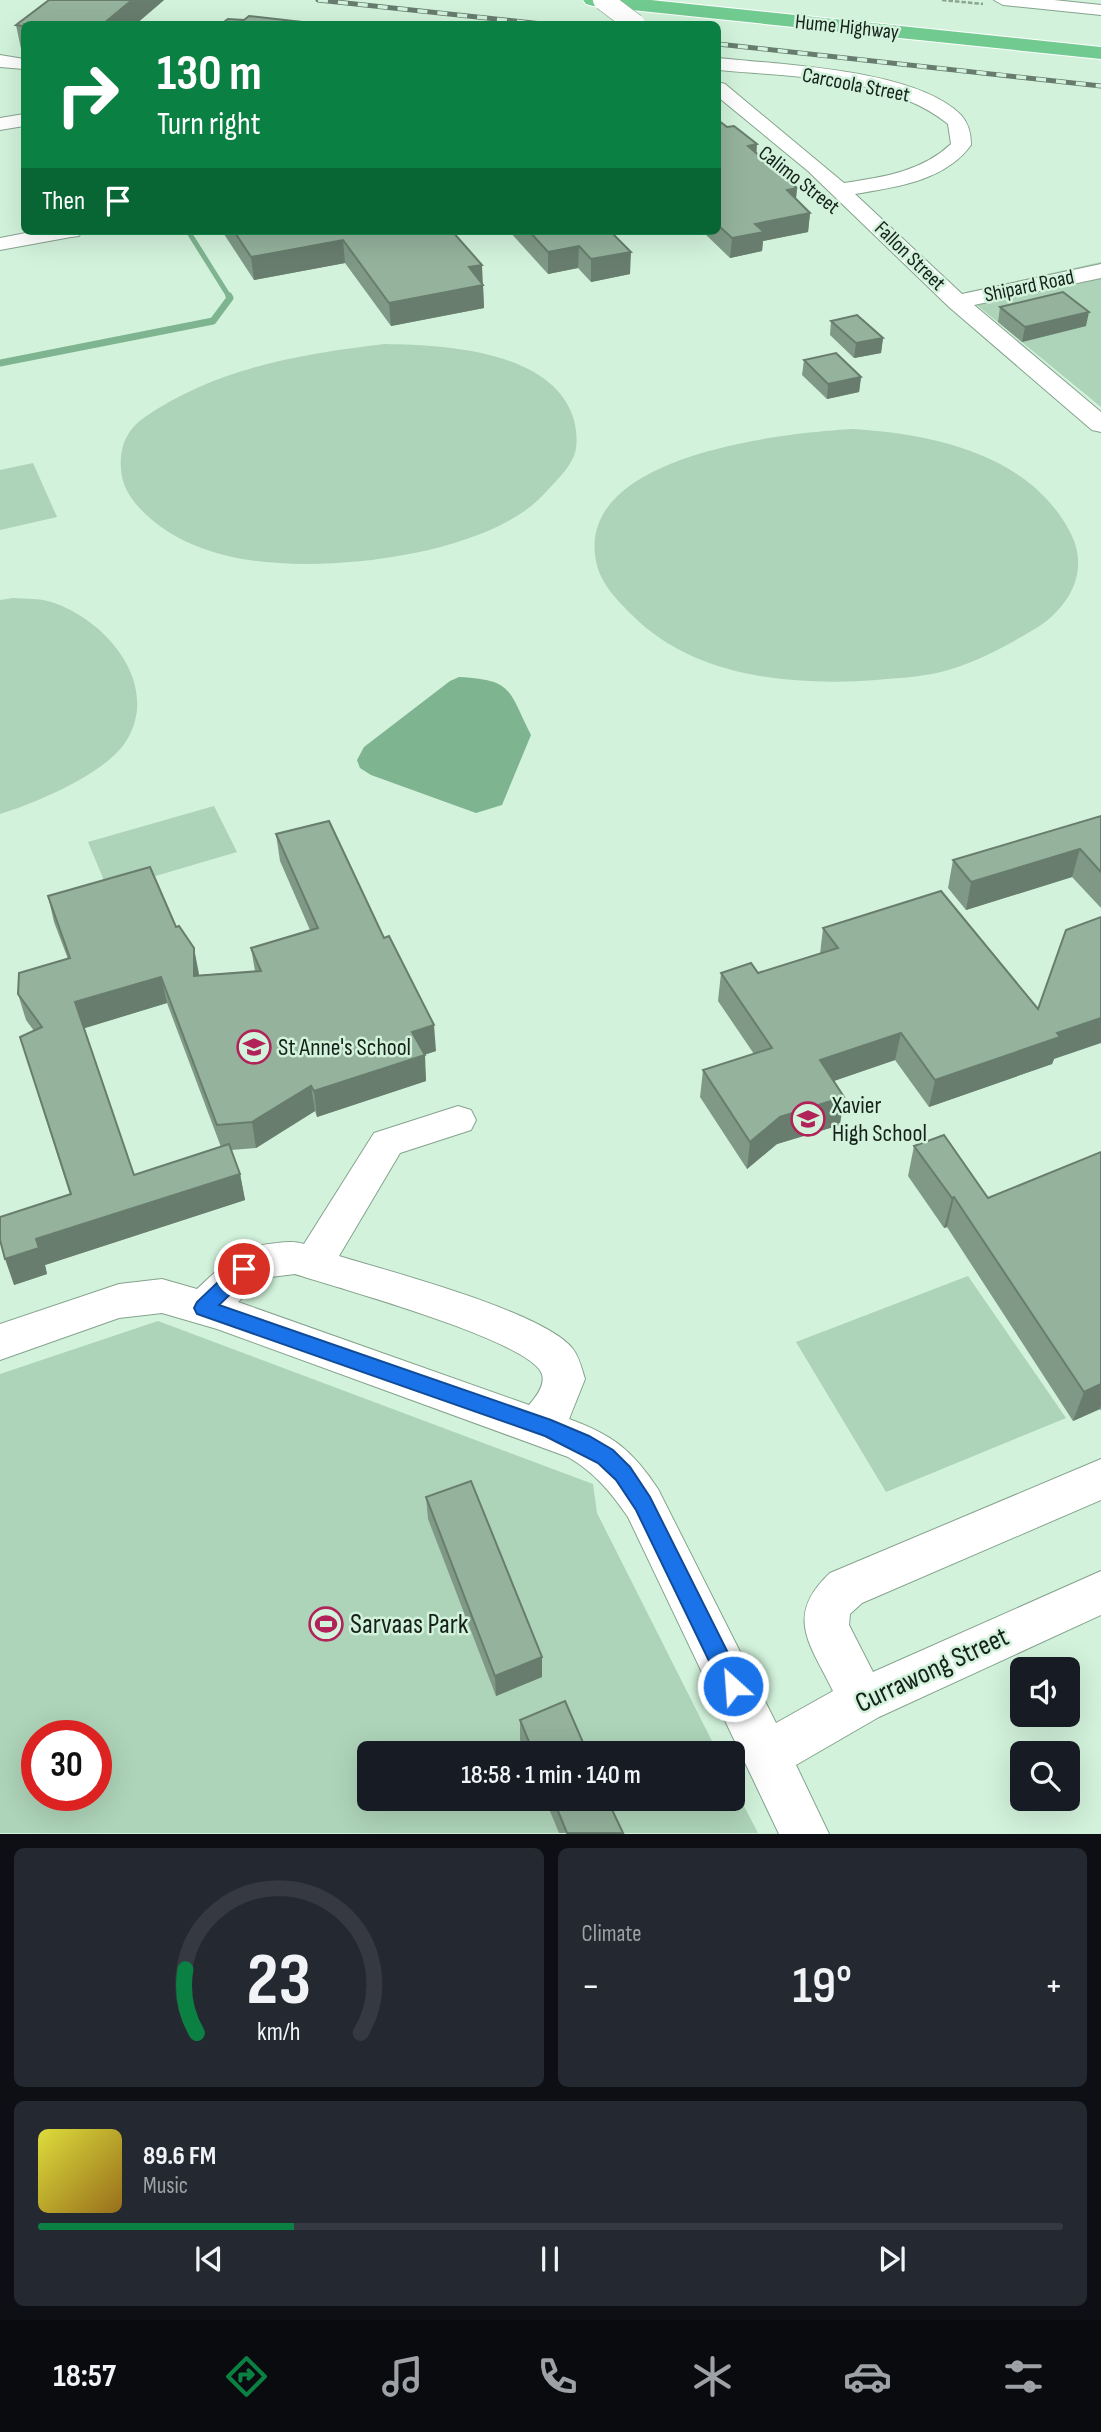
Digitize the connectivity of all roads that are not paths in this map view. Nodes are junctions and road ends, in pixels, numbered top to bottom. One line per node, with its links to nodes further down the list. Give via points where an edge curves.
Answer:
1 (593, 0): 8 (highway, Hume Highway)
2 (603, 0): 6 (street, bridge)
3 (750, 0): 7 (highway, Hume Highway)
4 (1003, 0): 5 (street)
5 (1101, 10)
6 (631, 21)
7 (1101, 37)
8 (1101, 53)
9 (0, 61): 10 (street)
10 (21, 64)
11 (721, 64): 16 (street, Carcoola Street, via 885,86 925,99 956,121 961,145 944,162 908,177)
12 (721, 90): 16 (street, Fallon Street)
13 (21, 120): 14 (street)
14 (0, 124)
15 (759, 148): 19 (street, Calimo Street, via 864,231)
16 (842, 190): 19 (street, Fallon Street)
17 (49, 235): 18 (street)
18 (0, 244)
19 (919, 265): 21 (street, Fallon Street)
20 (1101, 271): 21 (street, Shipard Road)
21 (957, 302): 22 (street, Fallon Street)
22 (1101, 425)
23 (458, 1119): 24 (street, via 387,1143)
24 (314, 1262): 25 (street, via 295,1258 260,1261 238,1274); 27 (street, via 483,1319 546,1349 559,1362 564,1378 555,1405)
25 (204, 1308): 26 (street, via 162,1296 139,1297); 27 (street)
26 (0, 1342)
27 (538, 1426): 31 (street, via 582,1443 623,1473 643,1503)
28 (1101, 1479): 30 (street, via 846,1588 829,1604 826,1627)
29 (1101, 1593): 30 (street, Currawong Street)
30 (862, 1700): 31 (street, Currawong Street)
31 (766, 1755): 32 (street)
32 (806, 1833)

